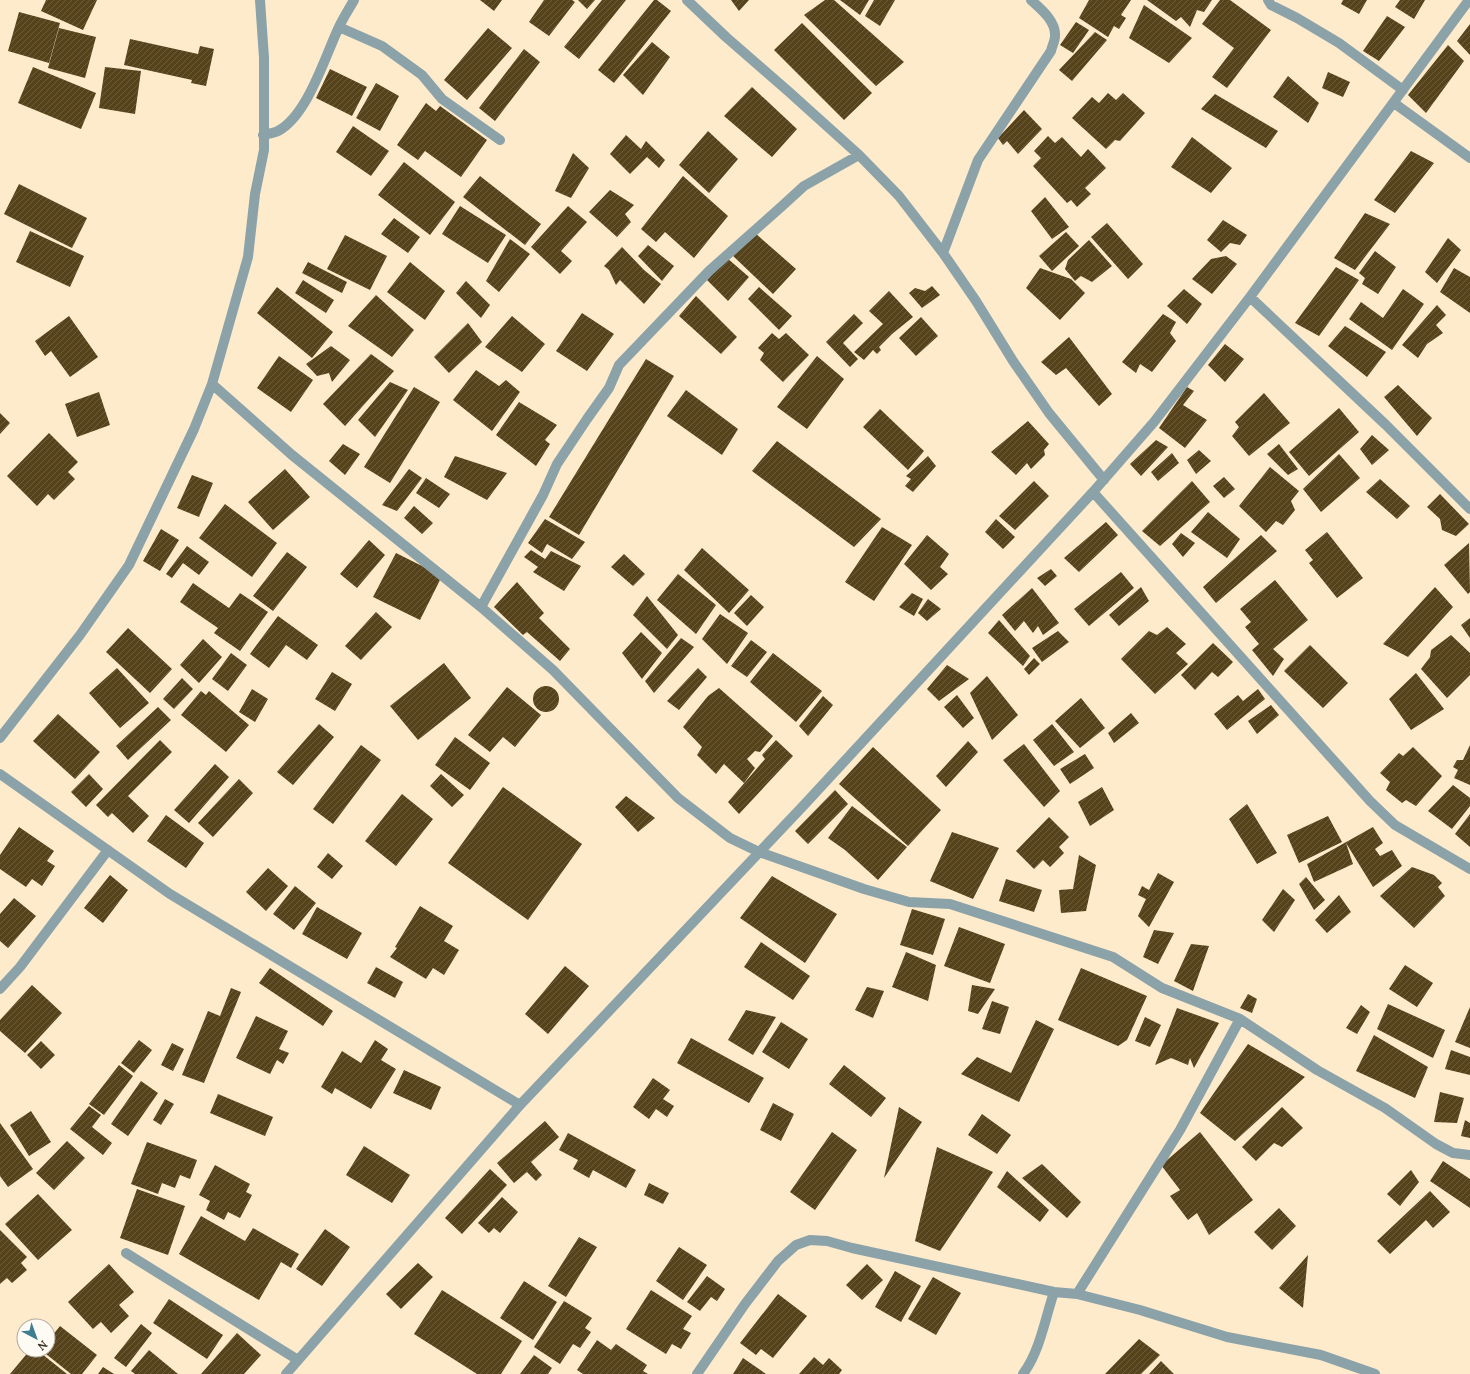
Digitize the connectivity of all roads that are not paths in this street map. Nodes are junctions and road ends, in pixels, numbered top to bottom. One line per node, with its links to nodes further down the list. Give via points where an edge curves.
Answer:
1 (260, 0): 10 (street, via 264,58)
2 (354, 0): 7 (street)
3 (687, 0): 12 (street)
4 (1031, 0): 14 (street, via 1054,27 1055,36 1051,51 978,160)
5 (1268, 0): 8 (street, via 1271,5 1339,43)
6 (1470, 0): 8 (street)
7 (339, 27): 10 (street, via 300,109 278,131); 11 (street, via 382,46 422,75 442,99)
8 (1403, 90): 9 (street)
9 (1394, 103): 13 (street); 15 (street)
10 (263, 135): 16 (street, via 264,150 255,194 248,257)
11 (500, 140)
12 (859, 155): 14 (street, via 899,196); 20 (street, via 804,186 781,206 709,271 619,365 609,388 557,464 543,495)
13 (1470, 158)
14 (943, 253): 17 (street, via 1049,413)
15 (1250, 297): 17 (street, via 1154,422); 19 (street, via 1386,425)
16 (212, 384): 20 (street, via 292,455); 21 (street, via 194,429 129,565 80,635)
17 (1104, 480): 18 (street)
18 (1093, 492): 24 (street); 25 (street, via 1365,795 1395,825)
19 (1470, 509)
20 (481, 607): 24 (street, via 553,670 678,798 730,838)
21 (0, 738)
22 (0, 774): 23 (street)
23 (108, 850): 26 (street, via 20,968); 28 (street, via 170,894)
24 (759, 852): 27 (street, via 887,896 909,902 950,904 1113,957 1162,988); 28 (street)
25 (1470, 869)
26 (0, 989)
27 (1240, 1019): 29 (street, via 1317,1070 1386,1108 1436,1144 1453,1152); 32 (street, via 1180,1130)
28 (520, 1105): 33 (street)
29 (1470, 1155)
30 (126, 1253): 33 (street)
31 (1054, 1292): 32 (street); 35 (street, via 827,1241 810,1240 796,1245 778,1261); 36 (street, via 1038,1344)
32 (1077, 1294): 37 (street, via 1227,1337 1321,1355)
33 (298, 1360): 34 (street)
34 (286, 1374)
35 (697, 1374)
36 (1023, 1374)
37 (1375, 1374)

